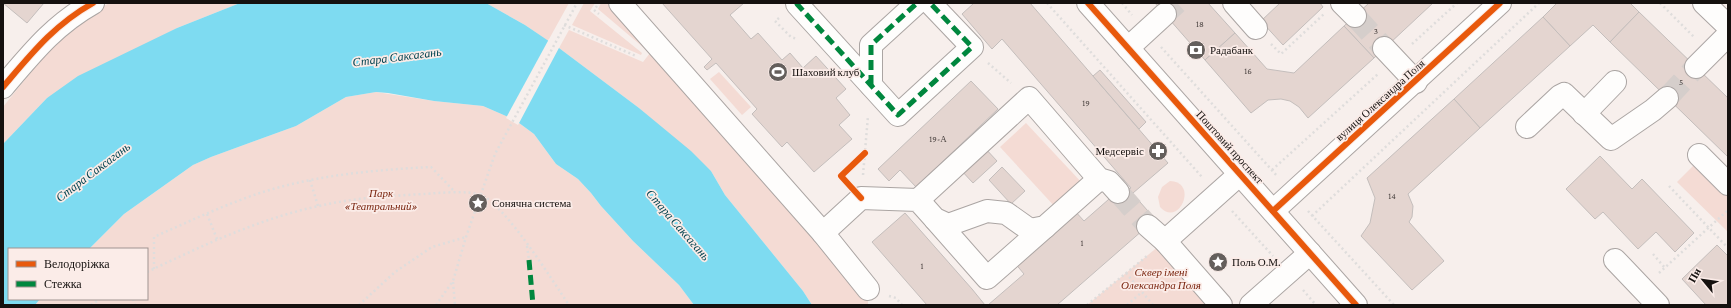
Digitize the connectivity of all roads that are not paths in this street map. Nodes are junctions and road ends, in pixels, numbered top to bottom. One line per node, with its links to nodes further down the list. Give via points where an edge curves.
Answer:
1 (93, 3): 20 (street, via 45,38)
2 (620, 3): 34 (street)
3 (798, 3): 19 (street)
4 (917, 3): 19 (street, via 871,45)
5 (930, 3): 19 (street, via 972,47 898,115)
6 (1088, 3): 14 (street, Поштовий проспект)
7 (1234, 3): 12 (street)
8 (1500, 3): 17 (street, вулиця Олександра Поля)
9 (1704, 3): 11 (street)
10 (1165, 14): 14 (street)
11 (1728, 26)
12 (1256, 28)
13 (1728, 35): 16 (street)
14 (1128, 48): 25 (street, Поштовий проспект)
15 (1390, 54): 17 (street)
16 (1696, 67)
17 (1416, 82): 30 (street, вулиця Олександра Поля)
18 (1615, 82): 22 (street)
19 (870, 85)
20 (3, 87)
21 (1667, 98): 22 (street, via 1611,139)
22 (1584, 114): 23 (street, via 1564,94)
23 (1527, 127)
24 (1699, 155): 27 (street)
25 (1240, 174): 30 (street, Поштовий проспект); 35 (street)
26 (1099, 179): 28 (street, via 1109,182); 29 (street, via 1029,98); 33 (street)
27 (1728, 184)
28 (1118, 192)
29 (918, 200): 31 (street); 34 (street, via 862,198)
30 (1273, 211): 36 (street, Поштовий проспект)
31 (935, 219): 33 (street, via 948,225 988,211 1006,213 1030,230); 33 (street, via 987,278)
32 (1148, 226): 35 (street)
33 (1045, 227)
34 (823, 233): 38 (street)
35 (1165, 241): 39 (street)
36 (1310, 253): 40 (street); 41 (street, Поштовий проспект)
37 (1615, 260): 42 (street)
38 (868, 289)
39 (1220, 305)
40 (1251, 305)
41 (1356, 305)
42 (1658, 305)

